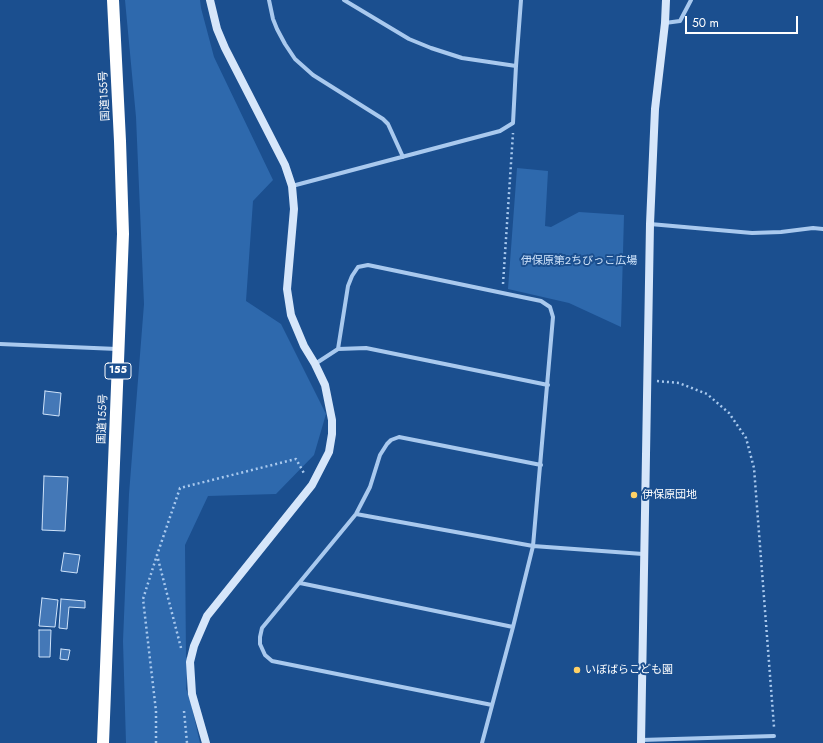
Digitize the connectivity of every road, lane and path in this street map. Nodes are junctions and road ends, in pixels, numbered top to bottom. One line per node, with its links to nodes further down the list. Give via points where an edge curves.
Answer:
1 (113, 0): 17 (highway, 国道155号 / 155, via 123,234)
2 (210, 0): 12 (street, via 225,48 285,165)
3 (269, 0): 11 (street, via 277,30 295,59 313,75 383,118)
4 (344, 0): 9 (street, via 409,39 431,48 462,58)
5 (521, 0): 9 (street)
6 (666, 0): 8 (street)
7 (691, 0): 8 (street, via 680,20)
8 (664, 23): 13 (street, via 656,109)
9 (516, 66): 10 (street)
10 (513, 123): 11 (street, via 500,131); 15 (path)
11 (402, 157): 12 (street)
12 (292, 186): 19 (street, via 294,209 287,289 291,315)
13 (650, 224): 14 (street, via 752,232); 20 (street)
14 (823, 229)
15 (503, 292): 18 (street, via 368,265 358,268 348,286); 21 (street, via 541,301 550,307 554,317)
16 (0, 344): 17 (street)
17 (119, 349): 35 (highway, 国道155号 / 155)
18 (338, 349): 19 (street); 21 (street, via 366,348)
19 (315, 364): 38 (street, via 326,385 332,420 329,452 305,495 207,616 194,646 190,662 192,694)
20 (647, 380): 27 (street); 33 (path, via 679,383 707,394 729,412 746,438 754,468)
21 (548, 385): 22 (street)
22 (541, 465): 24 (street, via 399,438 391,440 380,455 370,487); 25 (street)
23 (307, 479): 26 (path, via 296,459 180,488)
24 (356, 514): 25 (street); 28 (street)
25 (533, 546): 27 (street); 29 (street)
26 (158, 554): 30 (path); 36 (path, via 143,599 156,711)
27 (643, 554): 34 (street)
28 (300, 583): 29 (street); 31 (street, via 262,628 260,644 264,655 272,661)
29 (513, 627): 31 (street)
30 (181, 654)
31 (492, 705): 39 (street)
32 (184, 709): 37 (path)
33 (774, 736): 34 (street)
34 (641, 742)
35 (103, 743)
36 (156, 743)
37 (187, 743)
38 (206, 743)
39 (482, 743)

